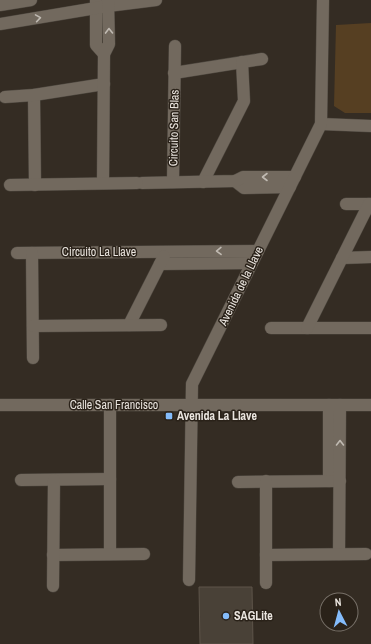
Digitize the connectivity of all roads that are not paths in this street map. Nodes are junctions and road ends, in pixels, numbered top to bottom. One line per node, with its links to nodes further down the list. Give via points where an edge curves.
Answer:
1 (31, 0): 6 (street)
2 (156, 0): 4 (street)
3 (323, 0): 16 (street, Avenida de la Llave)
4 (108, 3): 5 (street); 9 (street, one-way to 4, via 109,44)
5 (96, 4): 7 (street, one-way to 5); 9 (street, via 96,45)
6 (0, 5)
7 (0, 24)
8 (175, 46): 12 (street, Circuito San Blas)
9 (104, 54): 13 (street)
10 (262, 59): 11 (street, Circuito San Blas)
11 (242, 62): 12 (street, Circuito San Blas); 19 (street, via 244,101)
12 (174, 73): 18 (street, Circuito San Blas)
13 (104, 84): 14 (street); 21 (street)
14 (34, 95): 15 (street); 23 (street)
15 (5, 97)
16 (321, 124): 17 (street); 20 (street, Avenida de la Llave)
17 (371, 126)
18 (173, 182): 19 (street, Circuito San Blas); 21 (street, Circuito San Blas)
19 (203, 182): 20 (street, Circuito San Blas, via 235,181 243,177)
20 (292, 182): 26 (street, Avenida de la Llave)
21 (103, 183): 23 (street, Circuito San Blas)
22 (10, 185): 23 (street, Circuito San Blas)
23 (35, 185)
24 (346, 204): 25 (street)
25 (370, 204): 31 (street)
26 (258, 251): 27 (street, Circuito La Llave, one-way to 27); 32 (street, Avenida de la Llave)
27 (166, 252): 29 (street, Circuito La Llave); 33 (street)
28 (17, 253): 29 (street, Circuito La Llave)
29 (32, 253): 36 (street)
30 (371, 257): 31 (street)
31 (342, 258): 38 (street)
32 (252, 263): 33 (street); 43 (street, Avenida de la Llave, via 192,384)
33 (160, 264): 35 (street)
34 (161, 324): 35 (street)
35 (129, 325): 36 (street)
36 (33, 326): 40 (street)
37 (271, 328): 38 (street)
38 (307, 328): 39 (street)
39 (371, 328)
40 (33, 358)
41 (0, 405): 42 (street, Calle San Francisco)
42 (110, 405): 43 (street, Calle San Francisco); 46 (street)
43 (192, 405): 44 (street, Calle San Francisco); 58 (street, Avenida de la Llave)
44 (335, 405): 45 (street, Calle San Francisco); 50 (street)
45 (371, 405)
46 (110, 479): 48 (street); 52 (street)
47 (21, 480): 48 (street)
48 (54, 480): 56 (street)
49 (266, 481): 50 (street); 51 (street); 57 (street)
50 (334, 481): 54 (street)
51 (238, 482)
52 (110, 554): 53 (street); 56 (street)
53 (144, 554)
54 (339, 554): 55 (street); 57 (street)
55 (366, 554)
56 (53, 555): 60 (street)
57 (266, 555): 59 (street)
58 (190, 580)
59 (266, 583)
60 (53, 586)

